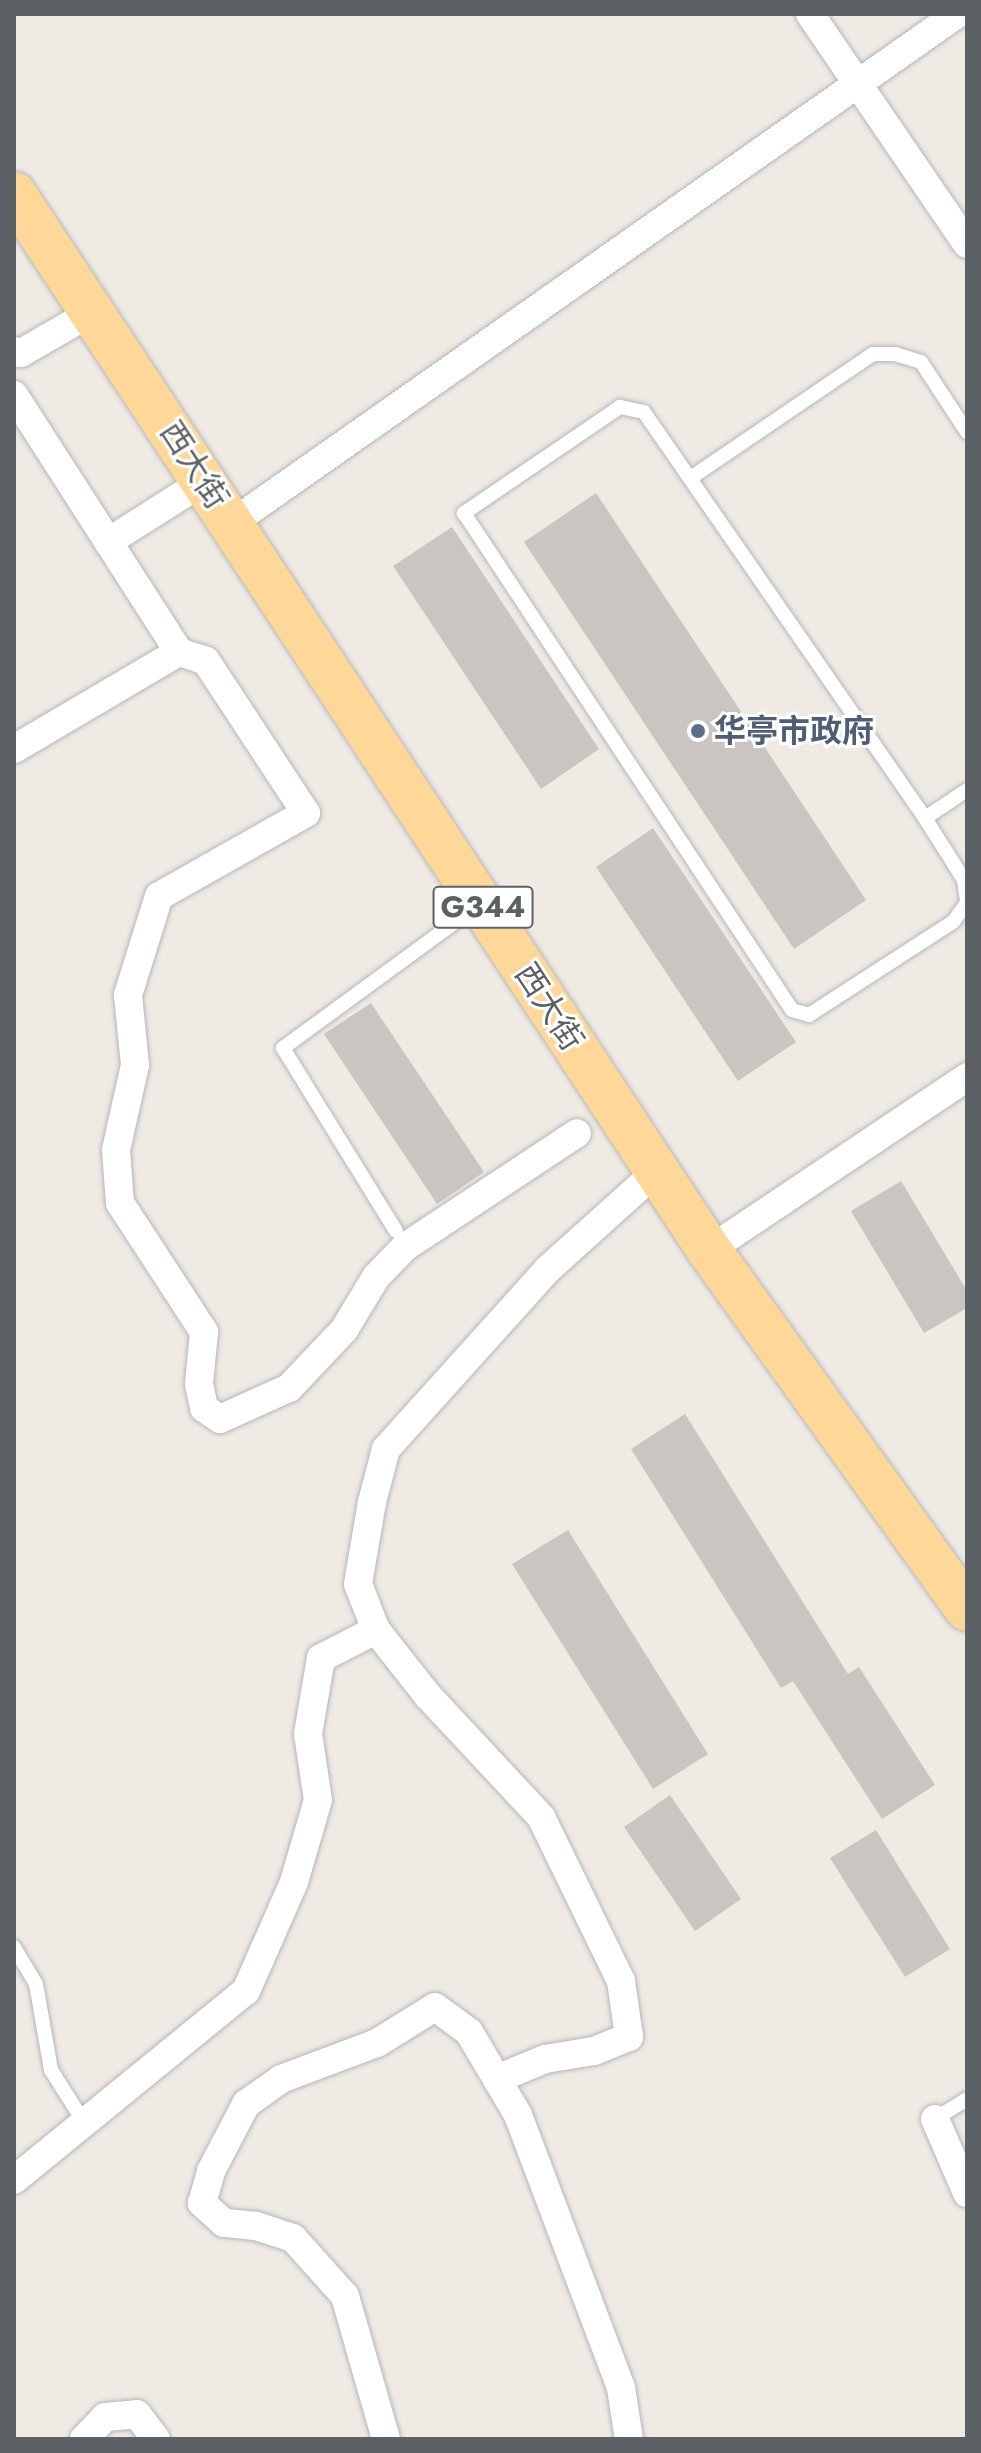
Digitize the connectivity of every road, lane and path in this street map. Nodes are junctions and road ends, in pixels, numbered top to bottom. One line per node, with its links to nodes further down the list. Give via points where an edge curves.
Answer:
1 (810, 14): 3 (street)
2 (957, 14): 3 (street)
3 (857, 82): 5 (street); 12 (street)
4 (14, 194): 6 (highway, 西大街 / G344)
5 (967, 244)
6 (92, 312): 7 (street, via 21,353); 11 (highway, 西大街 / G344)
7 (14, 351)
8 (14, 395): 13 (street)
9 (967, 432): 10 (lane, via 921,362 873,354)
10 (692, 477): 17 (lane); 18 (lane, via 644,412 620,407 464,513 792,1010 809,1015 953,922)
11 (204, 481): 12 (highway, 西大街 / G344); 13 (street)
12 (232, 523): 19 (highway, 西大街 / G344)
13 (108, 542): 14 (street)
14 (179, 652): 15 (street); 21 (street, via 206,661 306,813 159,896 128,995 135,1065 116,1150 120,1203 204,1332 199,1384 204,1408 220,1419 289,1388 344,1330 376,1277 405,1247)
15 (14, 749)
16 (967, 790): 17 (lane)
17 (925, 818): 18 (lane, via 964,880)
18 (967, 902)
19 (481, 903): 22 (highway, 西大街 / G344); 23 (lane, via 283,1048)
20 (967, 1077): 24 (street)
21 (577, 1133)
22 (657, 1171): 24 (highway, 西大街 / G344); 26 (street, via 547,1270 386,1449 358,1584)
23 (396, 1231)
24 (709, 1250): 25 (highway, 西大街 / G344)
25 (967, 1609)
26 (376, 1630): 28 (street, via 428,1696 541,1817 621,1981 629,2037 594,2051 545,2059); 30 (street, via 321,1658 308,1734 318,1800 294,1882 246,1991 211,2024)
27 (14, 1947): 30 (lane, via 36,1984 51,2070)
28 (497, 2079): 36 (street, via 469,2032 435,2007 377,2043 281,2079 246,2104 211,2171 202,2203 224,2223 293,2238 345,2296); 37 (street, via 518,2115 593,2307 621,2388)
29 (967, 2099): 31 (lane)
30 (82, 2119): 32 (street)
31 (935, 2119): 33 (street)
32 (14, 2180)
33 (967, 2193)
34 (84, 2439): 35 (street, via 105,2417 137,2414)
35 (156, 2439)
36 (386, 2439)
37 (629, 2439)

